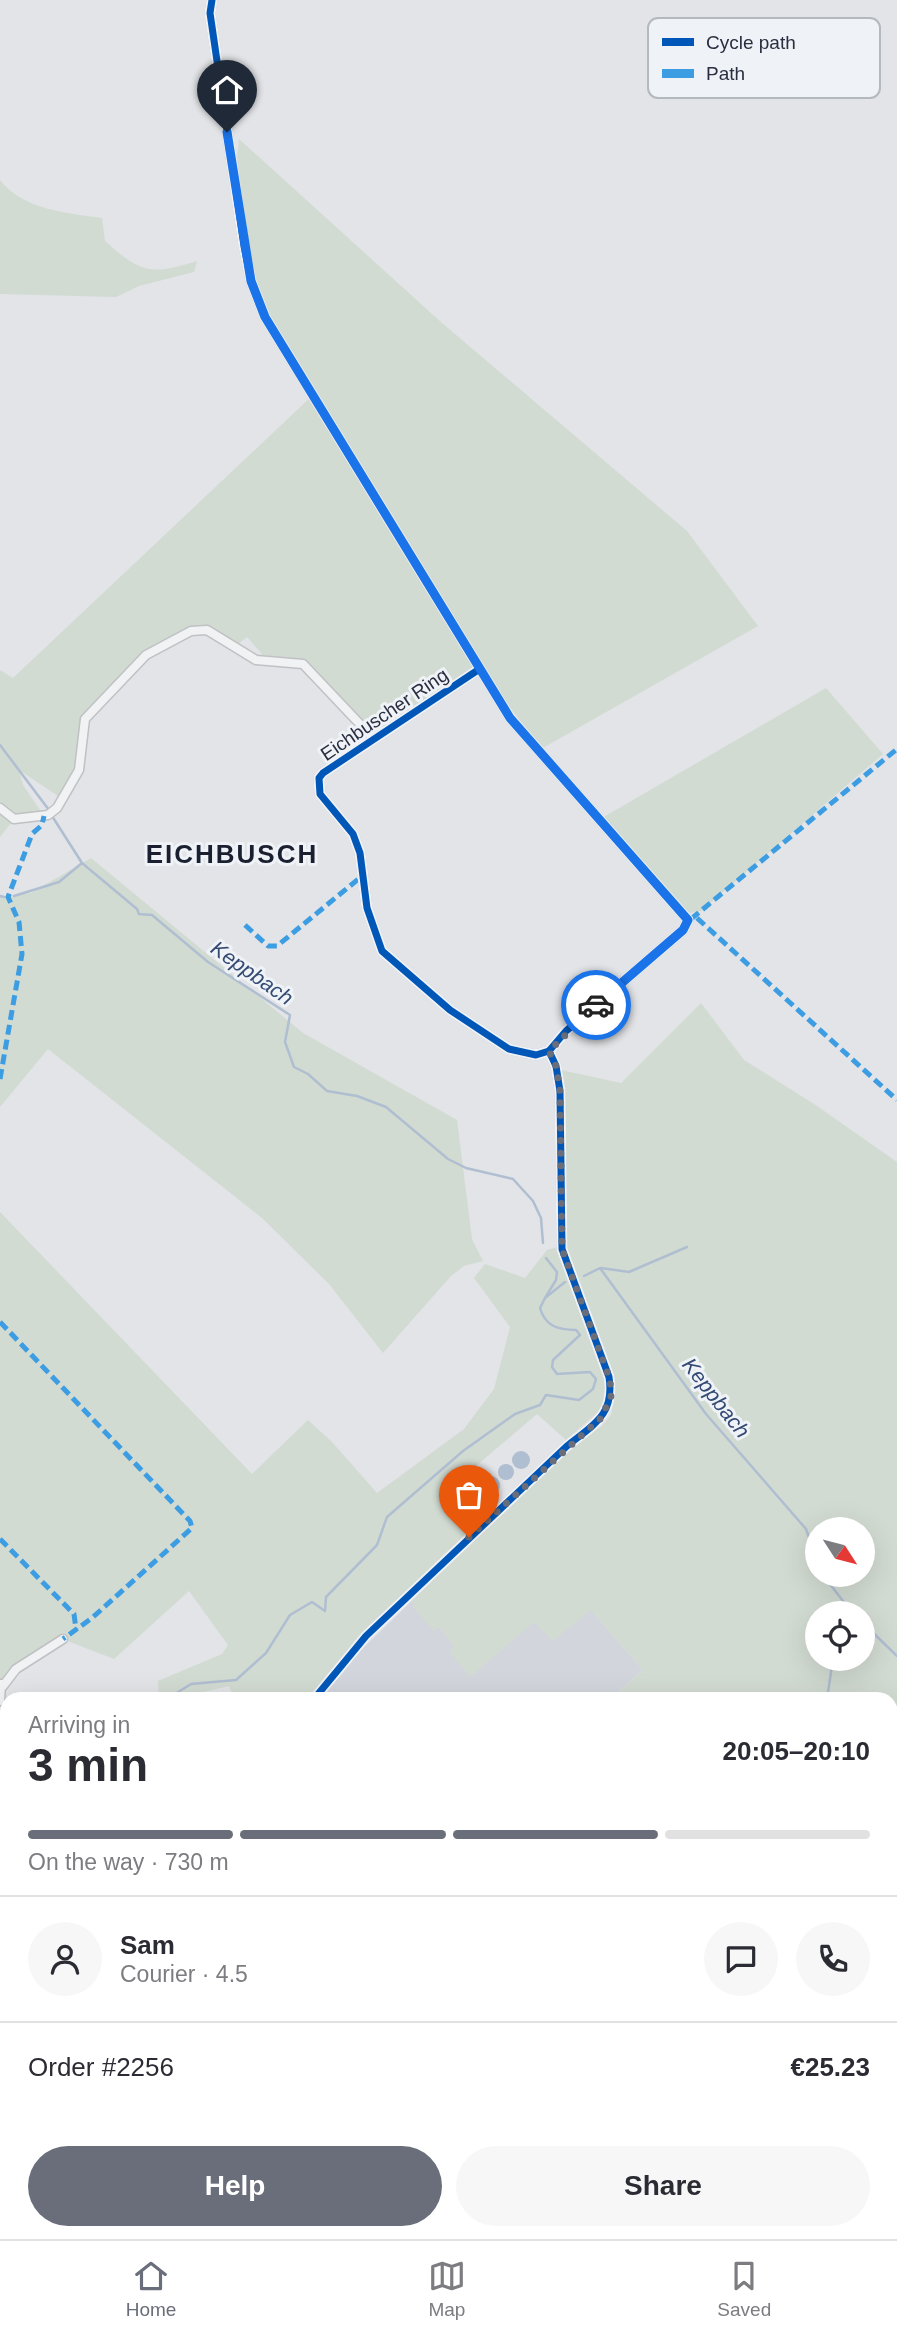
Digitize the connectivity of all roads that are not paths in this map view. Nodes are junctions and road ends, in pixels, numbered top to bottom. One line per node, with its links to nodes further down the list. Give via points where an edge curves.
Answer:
1 (212, 0): 2 (street, via 210,13 244,246 265,317)
2 (478, 670): 3 (street, Eichbuscher Ring); 5 (street, via 510,718 688,920 683,930)
3 (374, 739): 4 (street, Eichbuscher Ring, via 303,664 256,660 207,631 191,631 146,655 85,719 79,770 57,808 48,815 14,819); 5 (street, Eichbuscher Ring, via 319,778 320,794 353,834 360,853 367,908 382,951 450,1010 509,1049 536,1055)
4 (0, 808)
5 (549, 1051): 8 (street, via 560,1091 562,1249 609,1377 612,1394 608,1408 366,1636)
6 (62, 1639): 7 (street)
7 (1, 1684)
8 (320, 1692)

